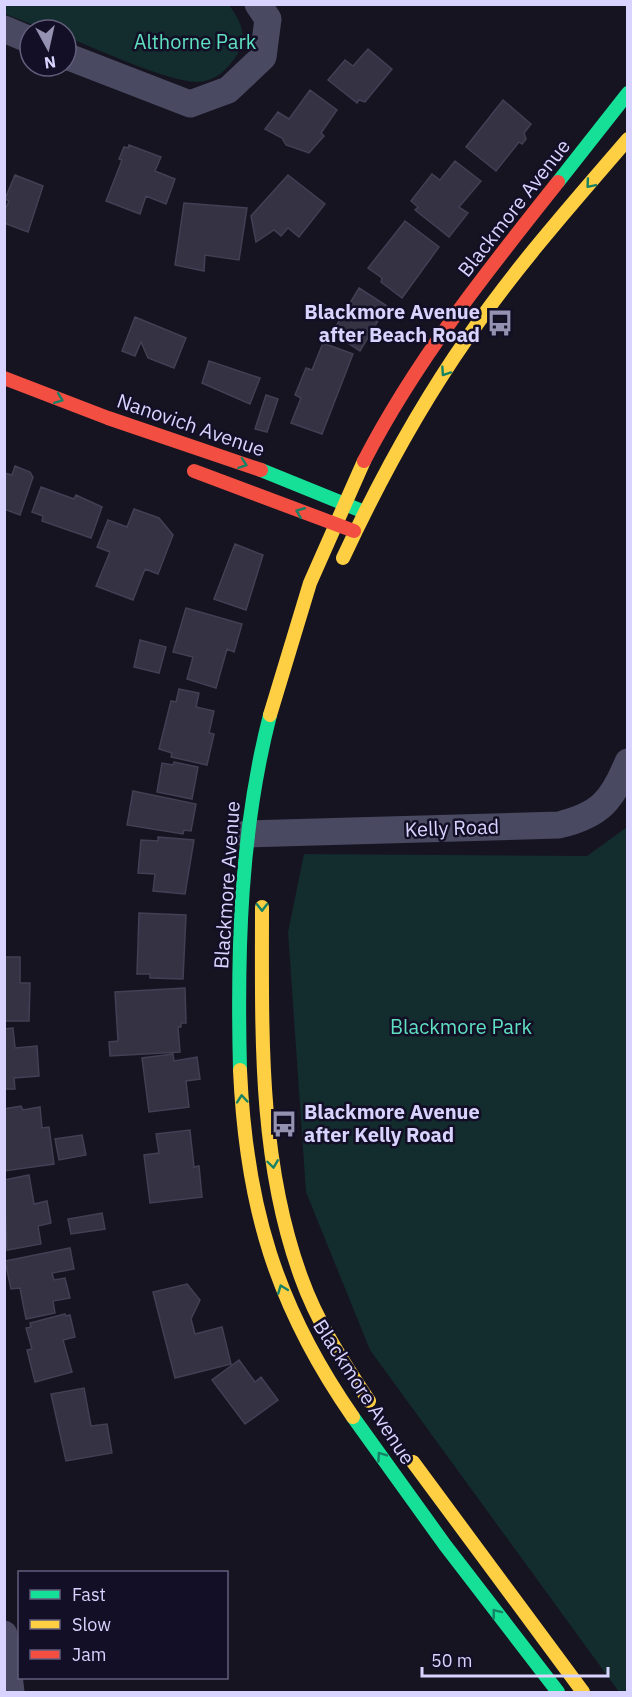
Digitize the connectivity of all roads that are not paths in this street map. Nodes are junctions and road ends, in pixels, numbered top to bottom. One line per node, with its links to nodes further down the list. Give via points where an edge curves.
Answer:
1 (258, 4): 2 (street, via 268,19 263,57 228,90 190,104)
2 (78, 61)
3 (627, 93): 7 (street, Blackmore Avenue, via 453,320 395,406)
4 (627, 139): 8 (street, one-way to 8, via 461,348 424,403)
5 (4, 378): 7 (street, Nanovich Avenue, one-way to 7)
6 (177, 465): 9 (street, one-way to 6)
7 (344, 501): 8 (street, Nanovich Avenue); 9 (street, Blackmore Avenue)
8 (364, 512): 10 (street)
9 (334, 525): 10 (street); 13 (street, Blackmore Avenue, via 281,668 263,741)
10 (356, 531): 11 (street)
11 (336, 573)
12 (627, 762): 13 (street, Kelly Road, via 617,788 603,807 583,819 559,825)
13 (262, 833): 18 (street, Blackmore Avenue, one-way to 13, via 445,1548 320,1367 292,1316 274,1269 247,1157 240,1082 240,937)
14 (262, 890): 15 (street, Blackmore Avenue, one-way to 15, via 263,1077 277,1193 302,1279 351,1374)
15 (378, 1414)
16 (405, 1451): 18 (street, Blackmore Avenue)
17 (4, 1634): 19 (street)
18 (571, 1690)
19 (11, 1692)

